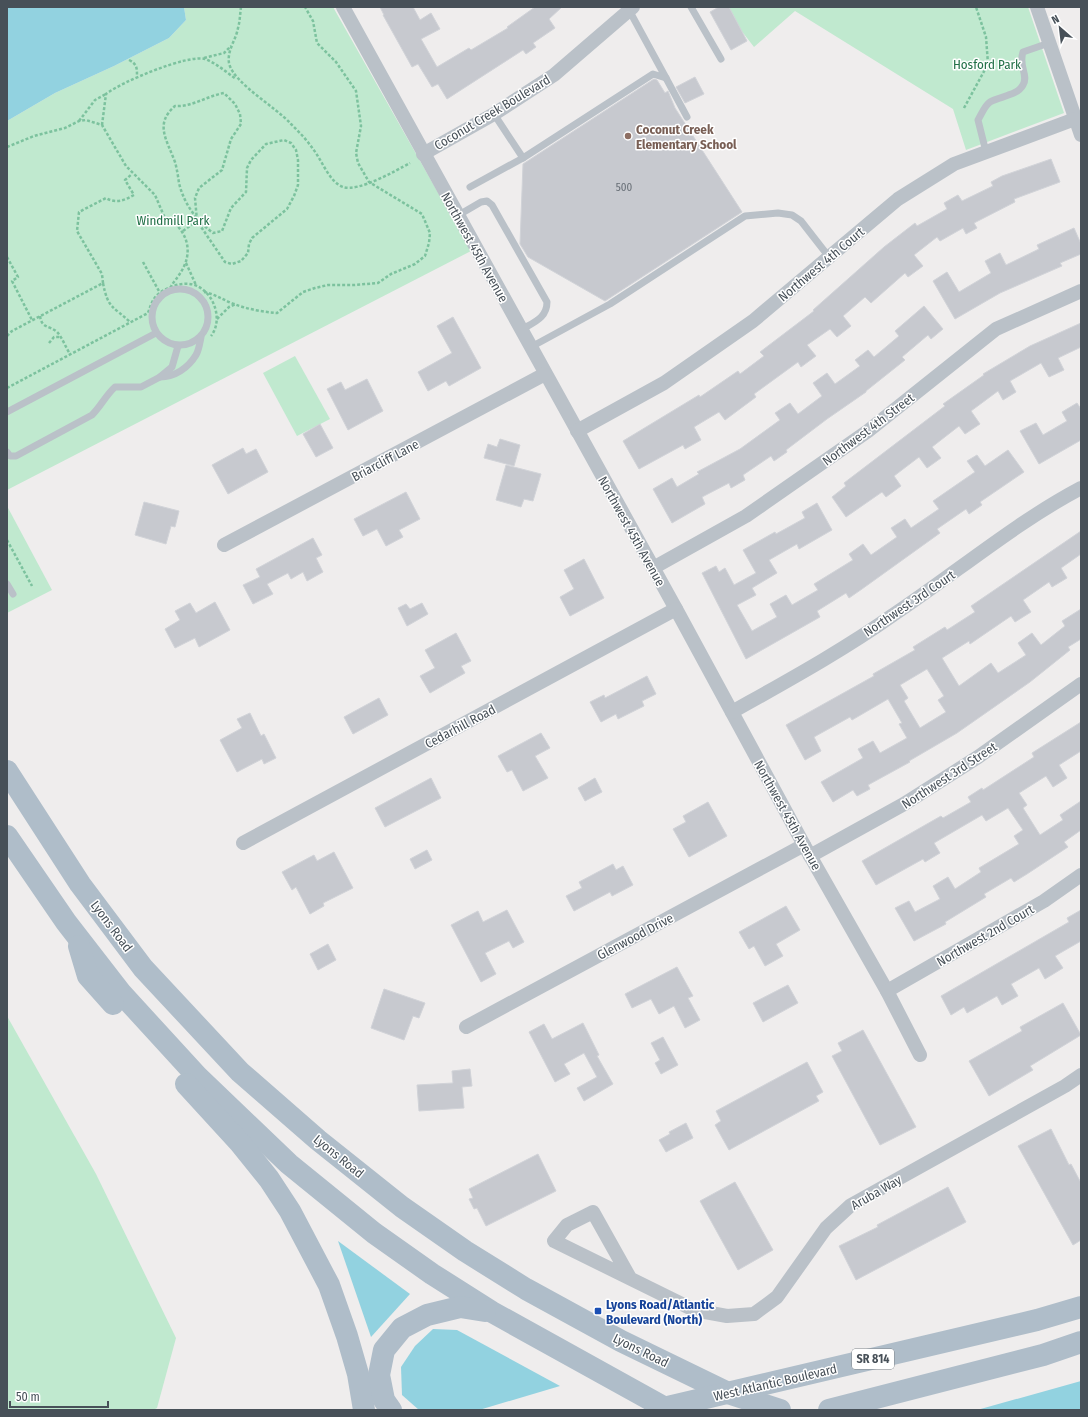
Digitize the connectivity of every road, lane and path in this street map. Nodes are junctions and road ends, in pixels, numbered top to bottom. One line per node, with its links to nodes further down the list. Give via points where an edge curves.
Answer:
1 (241, 7): 9 (path, via 238,29)
2 (305, 7): 30 (path, via 313,21 317,43 336,62 356,91 361,126 356,153 358,163)
3 (343, 7): 26 (street, Northwest 45th Avenue)
4 (692, 7): 11 (lane)
5 (976, 7): 17 (path, via 986,36 988,64)
6 (1036, 7): 8 (street)
7 (631, 9): 14 (lane); 18 (street, Coconut Creek Boulevard, via 554,75)
8 (1049, 43): 20 (street); 25 (lane, via 1023,52 1020,60 1026,78 1023,86 1018,92 989,102 978,120)
9 (232, 46): 10 (path, via 224,53); 15 (path, via 229,63)
10 (203, 58): 13 (path, via 165,66); 15 (path)
11 (721, 59)
12 (129, 60): 13 (path, via 135,63)
13 (137, 76): 16 (path)
14 (666, 78): 19 (lane); 27 (lane, via 653,74)
15 (239, 80): 30 (path, via 291,124 313,148 335,182 343,187 353,188)
16 (106, 94): 21 (path, via 95,100); 22 (path)
17 (964, 108)
18 (494, 114): 26 (street, Coconut Creek Boulevard); 27 (lane)
19 (687, 117)
20 (1075, 119): 23 (street); 25 (street, Northwest 4th Court)
21 (78, 121): 22 (path, via 86,120); 24 (path, via 65,128 34,136)
22 (102, 125): 29 (path)
23 (1081, 135)
24 (7, 147)
25 (986, 152): 35 (street, Northwest 4th Court, via 954,164 898,199)
26 (423, 154): 32 (street, Northwest 45th Avenue)
27 (523, 158): 31 (lane)
28 (410, 163): 30 (path)
29 (132, 174): 34 (path, via 155,195 164,216 174,221); 39 (path, via 125,180 134,195 117,202 106,198 79,212 77,231 102,274)
30 (369, 182): 45 (path, via 422,214 430,233 424,256 378,283 328,285 303,292 277,313)
31 (470, 187)
32 (458, 216): 50 (street, Northwest 45th Avenue); 50 (lane, via 481,202 487,201 492,205 547,302 544,316)
33 (197, 221): 33 (path, via 183,195 163,130 164,119 175,106 184,106 224,93 236,104 241,124 232,139 222,170 199,188 195,198); 33 (path, via 225,262 232,264 241,261 248,253 252,238 287,209 294,196 298,185 298,160 291,143 284,140 266,144 250,160 246,192 231,208 222,231 213,233); 34 (path)
34 (182, 231): 38 (path, via 186,240)
35 (829, 256): 57 (lane, via 792,215 778,213 745,216 610,304); 62 (street, Northwest 4th Court, via 753,321 664,383)
36 (7, 257): 47 (path, via 18,278 12,281)
37 (143, 262): 44 (path)
38 (185, 262): 40 (path); 41 (path)
39 (103, 283): 46 (path); 49 (path, via 108,302)
40 (171, 286)
41 (197, 286)
42 (1081, 291): 67 (street, Northwest 4th Street, via 996,329 868,431 772,498 746,516)
43 (204, 292): 45 (path)
44 (160, 293)
45 (236, 304): 48 (path, via 229,307)
46 (40, 316): 47 (path); 53 (path, via 41,323 58,333)
47 (32, 320): 52 (path)
48 (217, 320)
49 (130, 322)
50 (521, 330): 57 (street, Northwest 45th Avenue)
51 (156, 333): 54 (lane, via 152,311 159,298 172,290 186,289 200,296 208,309 208,324); 56 (lane, via 167,343); 61 (lane)
52 (7, 336)
53 (60, 337): 55 (path, via 54,337); 58 (path)
54 (201, 337): 56 (lane, via 189,345); 60 (lane, via 197,354 184,369 171,377)
55 (49, 343)
56 (178, 346): 60 (lane, via 172,367)
57 (530, 347): 59 (street, Northwest 45th Avenue)
58 (70, 354)
59 (545, 374): 62 (street, Northwest 45th Avenue); 66 (street, Briarcliff Lane)
60 (160, 377): 63 (lane, via 141,387 115,387 92,415 16,456 10,456)
61 (7, 412)
62 (577, 431): 67 (street, Northwest 45th Avenue)
63 (7, 452)
64 (1081, 488): 73 (street, Northwest 3rd Court, via 1050,504 893,616 811,668)
65 (7, 540): 69 (path)
66 (224, 545)
67 (653, 568): 71 (street, Northwest 45th Avenue)
68 (7, 584): 70 (lane)
69 (32, 586)
70 (13, 594)
71 (676, 610): 73 (street, Northwest 45th Avenue); 76 (street, Cedarhill Road)
72 (1081, 684): 77 (street, Northwest 3rd Street, via 978,758 904,804)
73 (732, 712): 77 (street, Northwest 45th Avenue)
74 (7, 771): 90 (main road, Lyons Road, via 80,884 144,968 240,1072 294,1119 402,1207 472,1255 526,1289 621,1341)
75 (7, 836): 79 (main road)
76 (243, 843)
77 (807, 850): 80 (street, Northwest 45th Avenue); 81 (street, Glenwood Drive)
78 (1081, 874): 80 (street, Northwest 2nd Court, via 1044,901)
79 (77, 937): 86 (main road, via 121,993 197,1076 289,1164 380,1237); 92 (main road, via 88,976 240,1143 269,1179 290,1211 329,1285 356,1366)
80 (887, 992): 82 (street, Northwest 45th Avenue)
81 (466, 1027)
82 (920, 1056)
83 (1081, 1075): 84 (street, Aruba Way, via 851,1205 826,1228 777,1297 754,1314 727,1316 694,1310)
84 (630, 1278): 84 (street, Aruba Way, via 595,1261 554,1241 567,1225 593,1212)
85 (1081, 1307): 90 (main road, West Atlantic Boulevard / SR 814, via 1037,1320)
86 (492, 1312): 91 (main road); 93 (main road, via 460,1307 427,1315 402,1328 384,1350 379,1375 384,1400)
87 (1081, 1342): 88 (main road)
88 (1043, 1355): 89 (main road); 95 (main road)
89 (1081, 1356)
90 (728, 1393): 91 (main road, West Atlantic Boulevard / SR 814); 94 (main road, Lyons Road)
91 (662, 1409)
92 (364, 1410)
93 (391, 1410)
94 (780, 1410)
95 (829, 1410)

